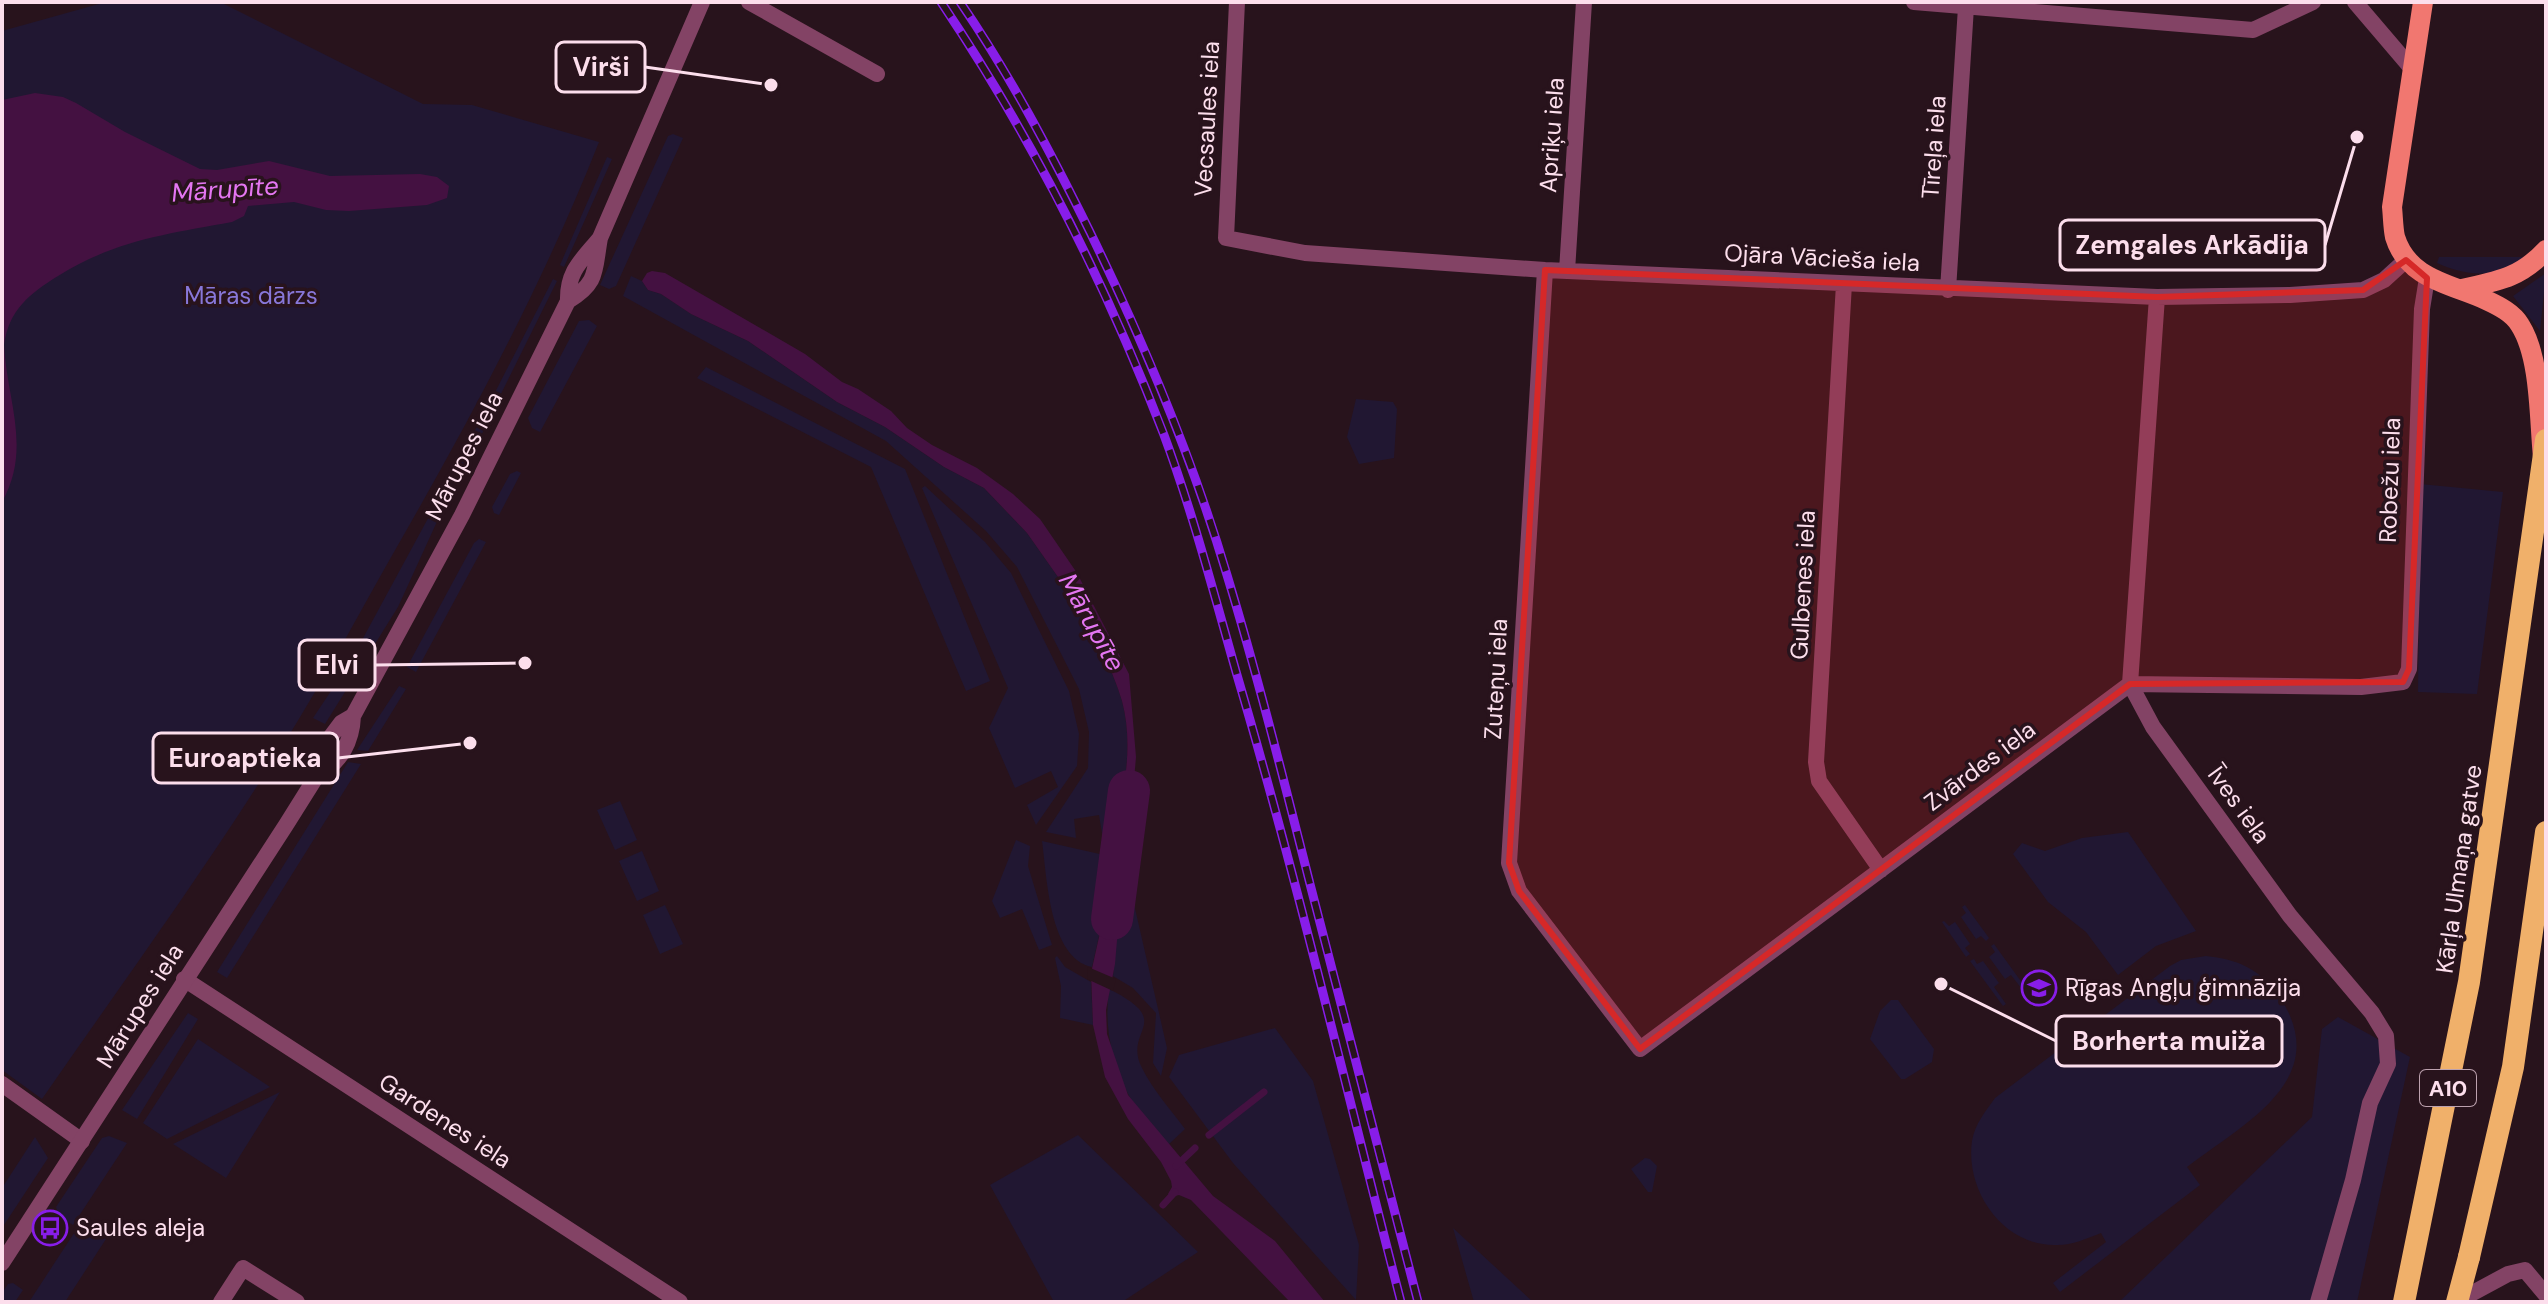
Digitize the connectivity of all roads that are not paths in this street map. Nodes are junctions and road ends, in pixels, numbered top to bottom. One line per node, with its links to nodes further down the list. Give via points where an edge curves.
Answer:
1 (702, 2): 26 (street, Mārupes iela, via 600,238 570,277 568,301 462,515 353,716 329,739 318,758 318,774)
2 (749, 2): 11 (street)
3 (1237, 2): 12 (street, Vecsaules iela)
4 (1584, 2): 16 (street, Apriķu iela)
5 (1914, 2): 9 (street)
6 (2313, 2): 9 (street, via 2253,30)
7 (2355, 2): 10 (street)
8 (2423, 2): 10 (main road)
9 (1966, 7): 20 (street, Tīreļa iela)
10 (2413, 70): 14 (main road, via 2392,207 2395,237)
11 (877, 74)
12 (1226, 238): 15 (street, Ojāra Vācieša iela, via 1305,253)
13 (2546, 250): 19 (main road, via 2509,278)
14 (2406, 260): 17 (main road); 21 (street, Ojāra Vācieša iela, via 2363,290)
15 (1545, 270): 16 (street, Ojāra Vācieša iela); 27 (street, Zuteņu iela, via 1509,863 1519,891)
16 (1567, 271): 18 (street, Ojāra Vācieša iela)
17 (2427, 278): 19 (main road); 23 (street, Robežu iela, via 2409,669 2403,682 2361,687)
18 (1844, 284): 20 (street, Ojāra Vācieša iela); 25 (street, Gulbenes iela, via 1816,762 1819,781)
19 (2462, 289): 22 (main road, via 2502,307 2520,323 2533,360)
20 (1948, 290): 21 (street, Ojāra Vācieša iela)
21 (2157, 297): 23 (street)
22 (2544, 452): 31 (highway, Kārļa Ulmaņa gatve / A10, via 2469,982)
23 (2130, 684): 25 (street, Zvārdes iela); 36 (street, Īves iela, via 2153,727 2290,916 2386,1036 2388,1064 2370,1103)
24 (2546, 832): 37 (highway, A10, bridge, via 2513,1067)
25 (1881, 870): 27 (street, Zvārdes iela)
26 (184, 979): 29 (street, Mārupes iela); 35 (street, Gardenes iela)
27 (1640, 1049)
28 (2, 1084): 29 (street)
29 (82, 1141): 30 (street, Mārupes iela)
30 (2, 1263)
31 (2406, 1294)
32 (2546, 1295): 37 (street, via 2525,1270)
33 (221, 1302): 34 (street, via 243,1268)
34 (297, 1302)
35 (680, 1302)
36 (2318, 1302)
37 (2457, 1302)

